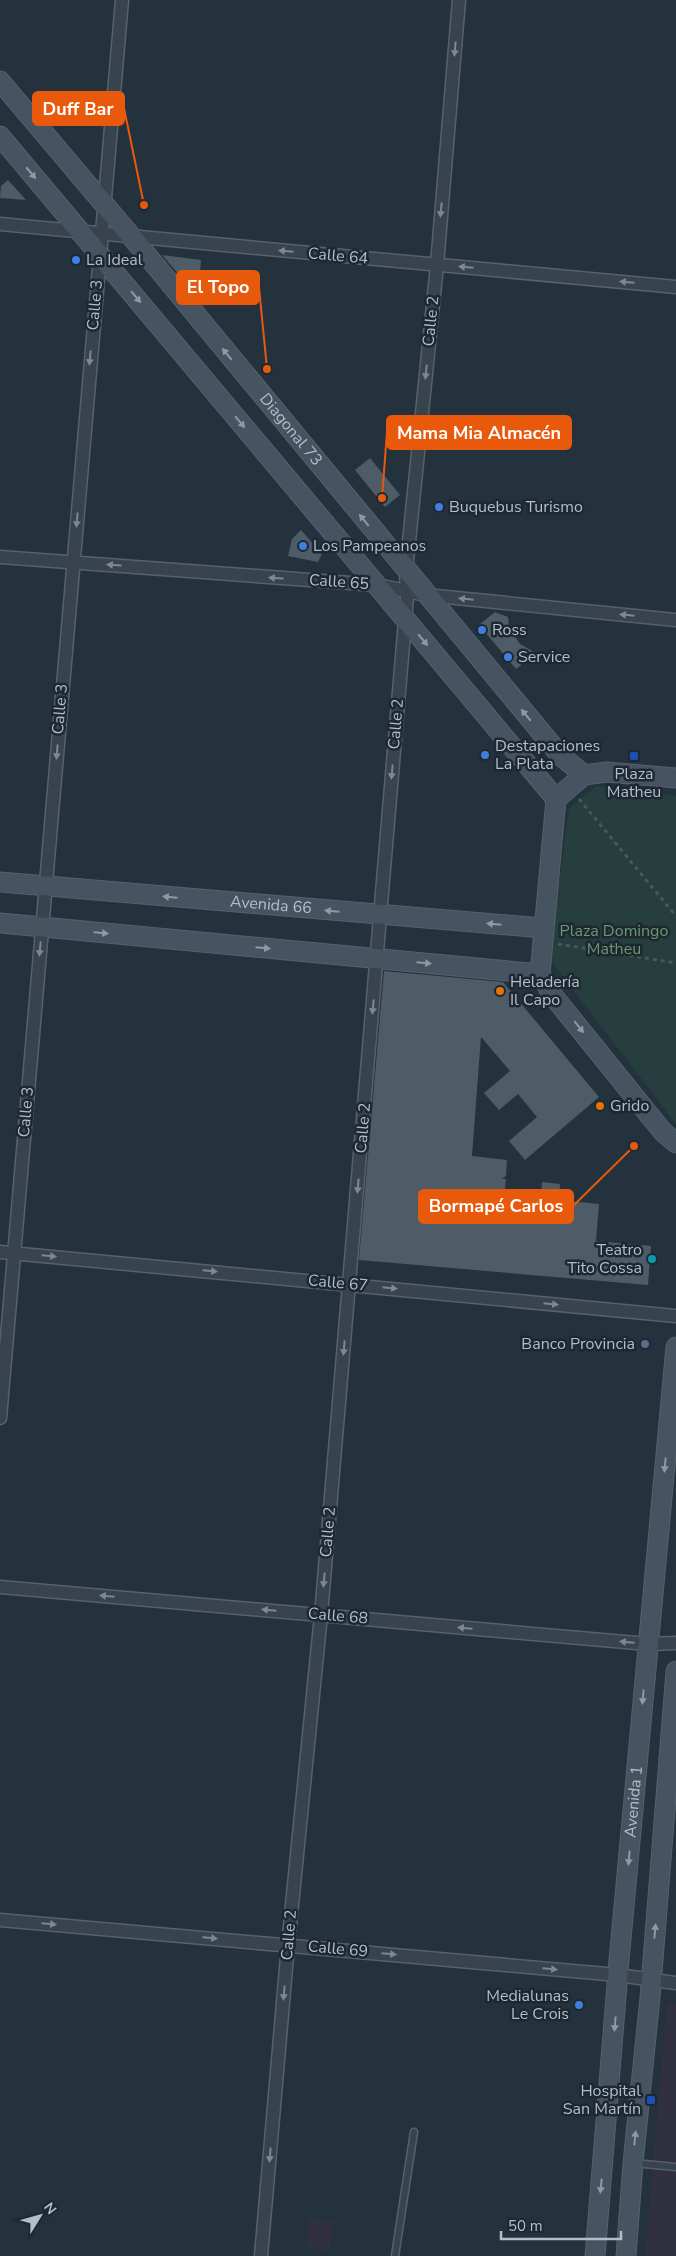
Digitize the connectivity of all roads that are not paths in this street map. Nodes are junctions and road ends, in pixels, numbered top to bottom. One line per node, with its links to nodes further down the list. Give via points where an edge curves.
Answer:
1 (122, 0): 5 (street, Calle 3)
2 (459, 0): 11 (street, Calle 2, one-way to 11)
3 (0, 81): 5 (main road, Diagonal 73)
4 (0, 136): 7 (main road, Diagonal 73, one-way to 7)
5 (104, 205): 8 (street, Calle 3); 9 (main road, Diagonal 73)
6 (0, 224): 7 (street, Calle 64)
7 (80, 231): 8 (street, Calle 64); 10 (main road, Diagonal 73)
8 (102, 234): 9 (street, Calle 64); 10 (street, Calle 3)
9 (131, 236): 11 (street, Calle 64, one-way to 9); 15 (main road, Diagonal 73, one-way to 9)
10 (99, 254): 14 (street, Calle 3, one-way to 14); 16 (main road, Diagonal 73, one-way to 16)
11 (437, 265): 12 (street, Calle 64, one-way to 11); 15 (street, Calle 2, one-way to 15)
12 (676, 287)
13 (0, 558): 14 (street, Calle 65)
14 (73, 562): 16 (street, Calle 65, one-way to 14); 25 (street, Calle 3, one-way to 25)
15 (406, 571): 17 (street, Calle 2); 18 (main road, Diagonal 73)
16 (377, 585): 17 (street, Calle 65); 19 (main road, Diagonal 73)
17 (406, 591): 18 (street, Calle 65); 19 (street, Calle 2)
18 (426, 595): 20 (street, Calle 65, one-way to 18); 21 (main road, Diagonal 73, one-way to 18, via 560,756)
19 (405, 618): 23 (main road, Diagonal 73, one-way to 23); 26 (street, Calle 2, one-way to 26)
20 (676, 620)
21 (584, 775): 22 (main road, via 607,772); 23 (main road)
22 (676, 778)
23 (562, 793): 29 (main road)
24 (0, 882): 25 (main road, Avenida 66)
25 (45, 886): 26 (main road, Avenida 66, one-way to 25); 28 (street, Calle 3)
26 (381, 915): 29 (main road, Avenida 66, one-way to 26); 30 (street, Calle 2)
27 (0, 924): 28 (main road)
28 (42, 927): 30 (main road, one-way to 30); 34 (street, Calle 3, one-way to 34)
29 (543, 928): 31 (main road)
30 (377, 958): 31 (main road, one-way to 31); 35 (street, Calle 2, one-way to 35)
31 (540, 974): 32 (main road, one-way to 32, via 554,997 663,1132)
32 (676, 1142)
33 (0, 1252): 34 (street, Calle 67)
34 (13, 1253): 35 (street, Calle 67, one-way to 35); 38 (street, Calle 3)
35 (349, 1284): 36 (street, Calle 67, one-way to 36); 40 (street, Calle 2, one-way to 40)
36 (676, 1316)
37 (676, 1347): 42 (main road, Avenida 1, one-way to 42)
38 (0, 1418)
39 (0, 1587): 40 (street, Calle 68, one-way to 39)
40 (321, 1615): 42 (street, Calle 68, one-way to 40); 45 (street, Calle 2)
41 (676, 1643): 42 (street, Calle 68)
42 (648, 1644): 46 (main road, Avenida 1, one-way to 46)
43 (676, 1671): 47 (main road, Avenida 1, one-way to 43)
44 (0, 1920): 45 (street, Calle 69, one-way to 45)
45 (288, 1945): 46 (street, Calle 69, one-way to 46); 52 (street, Calle 2, one-way to 52)
46 (618, 1975): 47 (street, Calle 69); 54 (main road, Avenida 1, one-way to 54)
47 (651, 1980): 48 (street, Calle 69); 50 (main road, Avenida 1, one-way to 47)
48 (676, 1983)
49 (414, 2132): 53 (lane)
50 (633, 2163): 51 (lane); 55 (main road, Avenida 1)
51 (676, 2167)
52 (261, 2256)
53 (395, 2256)
54 (594, 2256)
55 (626, 2256)

